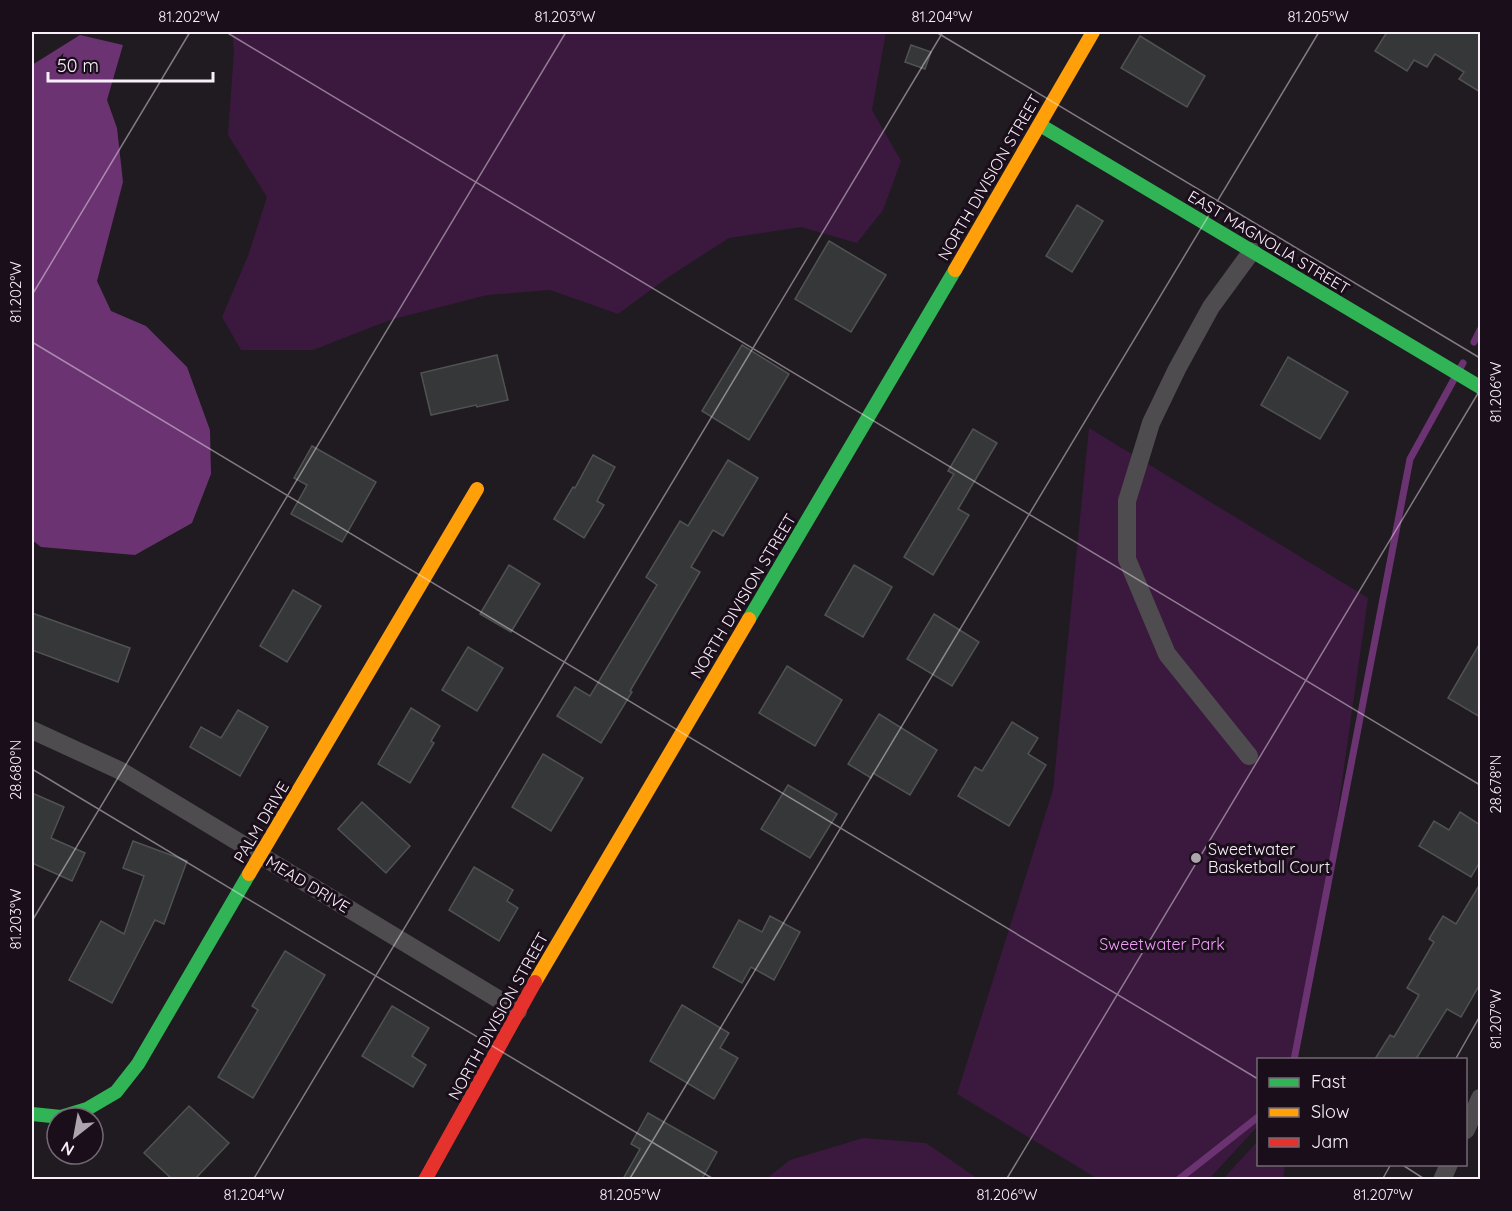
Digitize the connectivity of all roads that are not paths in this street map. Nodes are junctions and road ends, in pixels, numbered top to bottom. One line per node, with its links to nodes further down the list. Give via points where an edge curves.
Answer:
1 (1093, 32): 2 (street, NORTH DIVISION STREET)
2 (1040, 124): 3 (street, EAST MAGNOLIA STREET); 9 (street, NORTH DIVISION STREET)
3 (1252, 251): 4 (street, EAST MAGNOLIA STREET); 7 (street, via 1211,307 1177,369 1151,423 1127,501 1127,559 1167,654)
4 (1480, 387)
5 (477, 489): 8 (street, PALM DRIVE)
6 (32, 730): 8 (street, MEAD DRIVE, via 121,771)
7 (1249, 756)
8 (260, 855): 9 (street, MEAD DRIVE); 11 (street, PALM DRIVE, via 138,1064 116,1092 87,1109 61,1117)
9 (518, 1011): 13 (street, NORTH DIVISION STREET)
10 (1480, 1098): 12 (street)
11 (32, 1114)
12 (1467, 1128)
13 (425, 1179)

